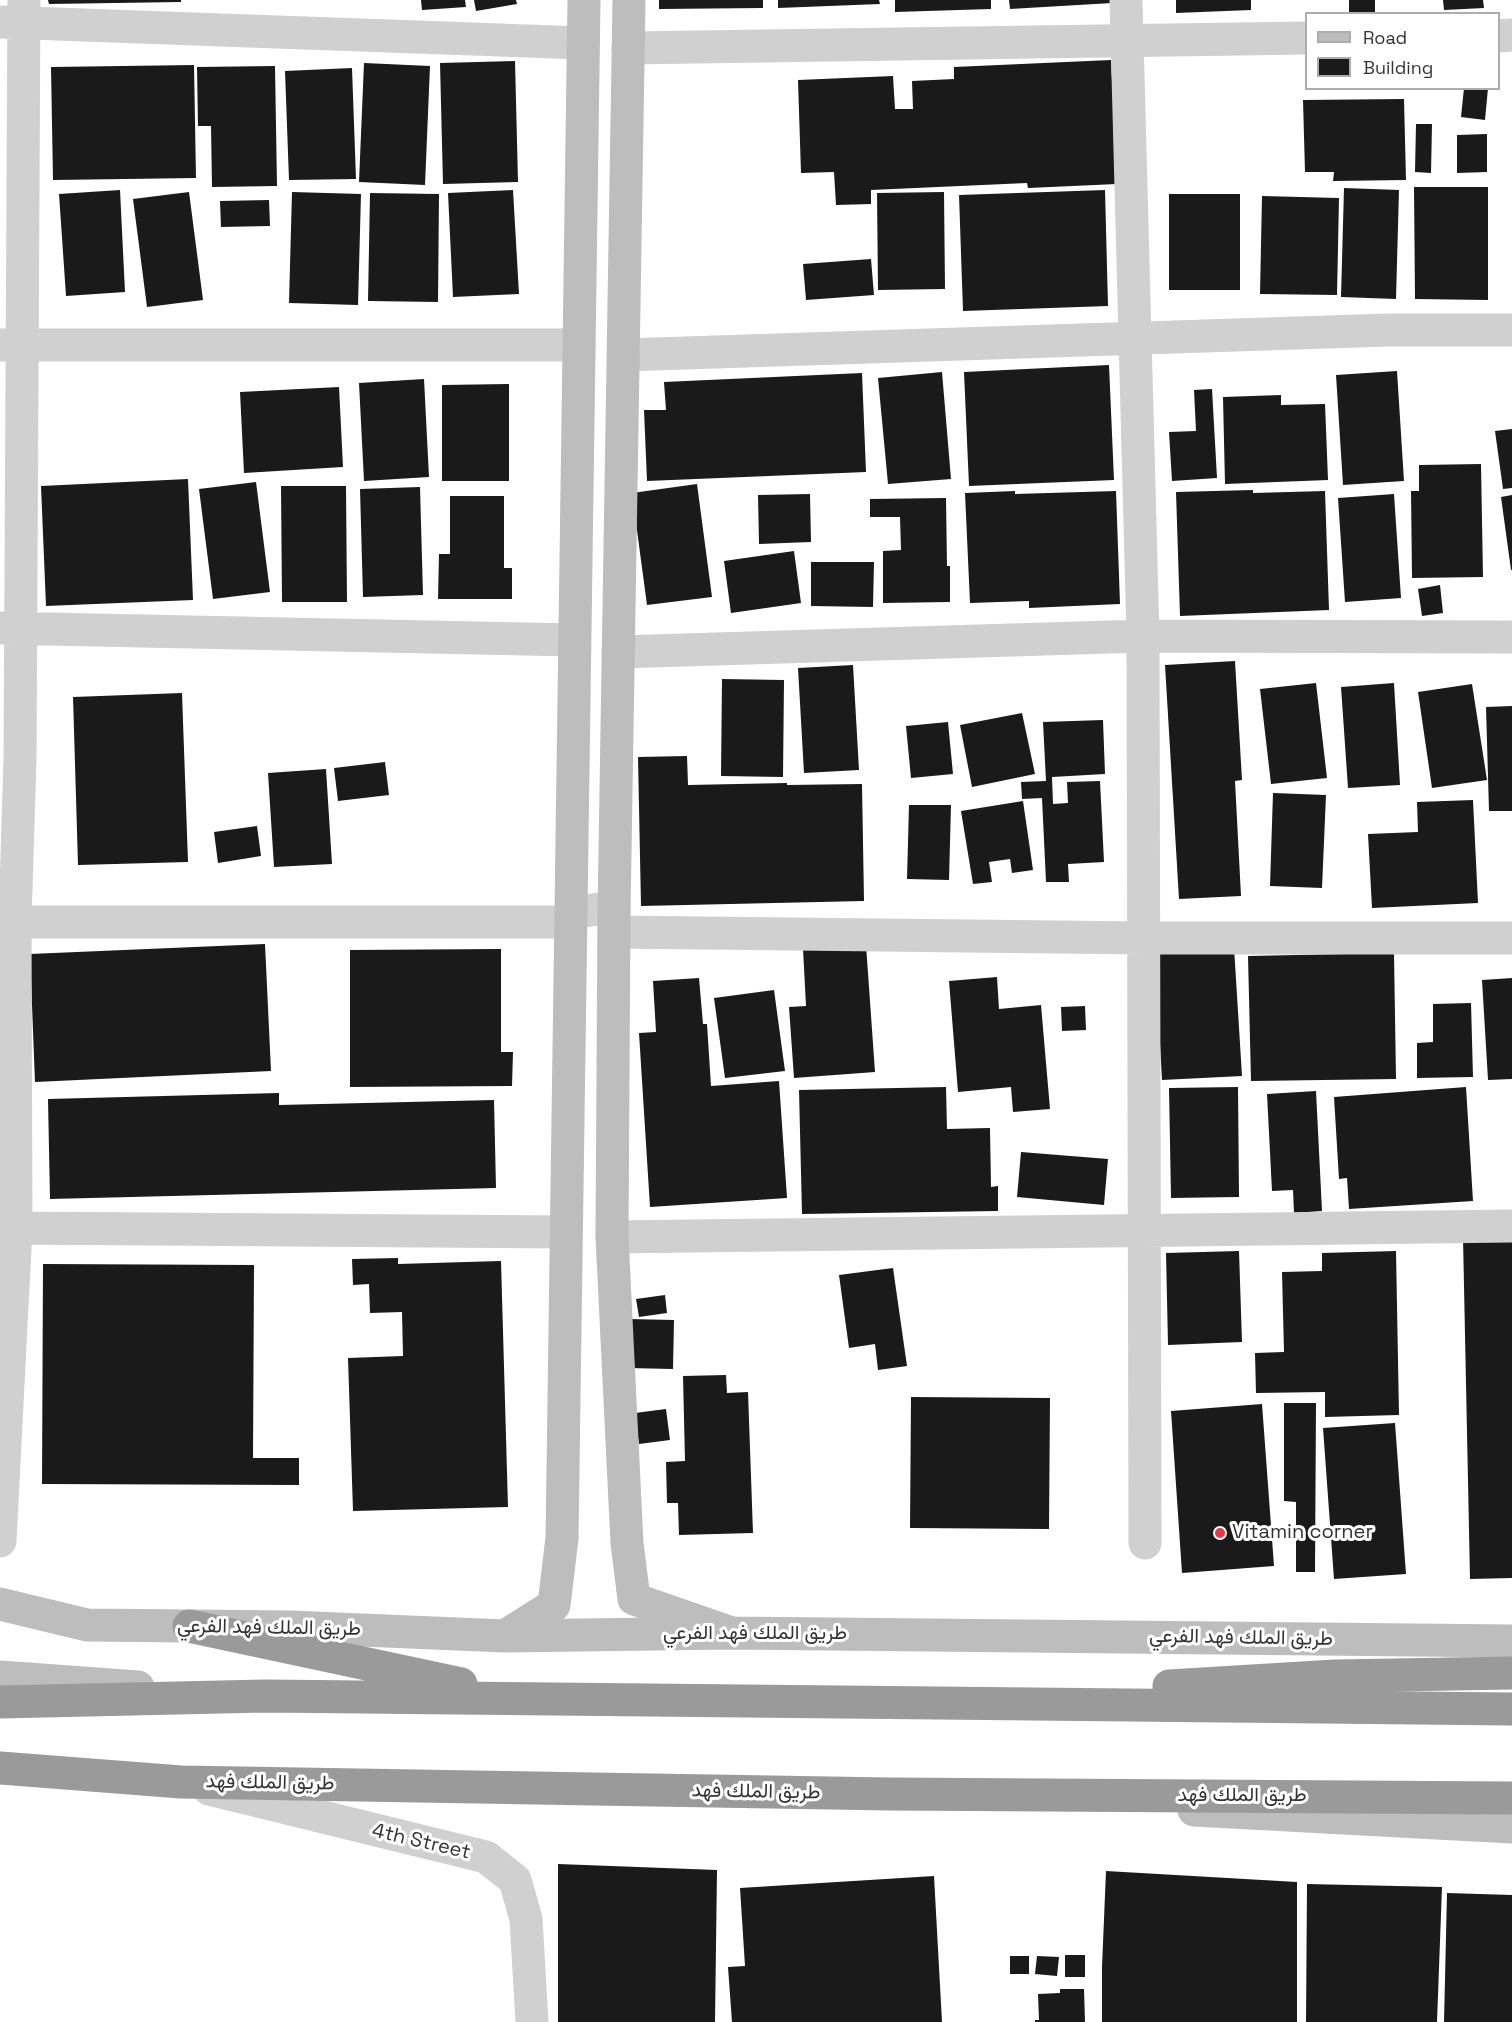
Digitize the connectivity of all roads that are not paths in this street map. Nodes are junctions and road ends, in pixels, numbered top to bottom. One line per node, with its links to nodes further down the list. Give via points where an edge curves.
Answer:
1 (584, 0): 7 (main road)
2 (629, 0): 8 (main road)
3 (1126, 0): 6 (street)
4 (16, 15): 7 (street); 11 (street)
5 (1305, 38): 6 (street)
6 (1126, 41): 8 (street); 10 (street)
7 (583, 43): 12 (main road)
8 (628, 48): 13 (main road)
9 (1512, 330): 10 (street)
10 (1134, 339): 13 (street); 15 (street)
11 (11, 345): 12 (street); 14 (street)
12 (579, 345): 17 (main road)
13 (624, 355): 18 (main road)
14 (10, 628): 17 (street); 20 (street, via 20,759)
15 (1143, 636): 16 (street); 18 (street); 22 (street)
16 (1512, 637)
17 (574, 640): 19 (main road)
18 (618, 652): 21 (main road)
19 (570, 918): 20 (street); 21 (street, via 614,907); 27 (main road)
20 (8, 922): 25 (street)
21 (615, 922): 22 (street); 28 (main road)
22 (1144, 938): 23 (street); 26 (street)
23 (1512, 938)
24 (1512, 1226): 26 (street)
25 (16, 1228): 27 (street); 29 (street)
26 (1144, 1230): 28 (street); 30 (street)
27 (566, 1232): 34 (main road, via 562,1538 554,1605)
28 (612, 1237): 33 (main road, via 627,1543 634,1599)
29 (0, 1541)
30 (1145, 1543)
31 (0, 1605): 32 (main road, طريق الملك فهد الفرعي, via 87,1626)
32 (189, 1626): 34 (main road, طريق الملك فهد الفرعي); 39 (highway)
33 (732, 1633): 34 (main road, طريق الملك فهد الفرعي); 35 (main road, طريق الملك فهد الفرعي)
34 (505, 1635)
35 (1512, 1641)
36 (1512, 1673): 41 (highway, via 1335,1676)
37 (0, 1677): 38 (main road)
38 (265, 1696): 39 (highway); 40 (highway)
39 (533, 1699): 41 (highway)
40 (0, 1702)
41 (898, 1703): 42 (highway)
42 (1512, 1709)
43 (0, 1768): 44 (highway, طريق الملك فهد)
44 (72, 1773): 45 (main road); 46 (highway, طريق الملك فهد)
45 (0, 1781)
46 (181, 1782): 47 (highway, طريق الملك فهد); 50 (street, 4th Street, via 486,1857 514,1880 526,1918)
47 (890, 1794): 48 (highway, طريق الملك فهد); 49 (main road)
48 (1512, 1798)
49 (1512, 1827)
50 (532, 2022)

